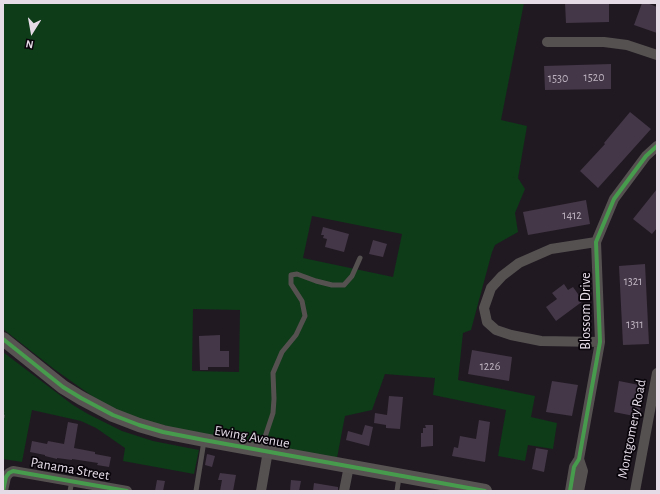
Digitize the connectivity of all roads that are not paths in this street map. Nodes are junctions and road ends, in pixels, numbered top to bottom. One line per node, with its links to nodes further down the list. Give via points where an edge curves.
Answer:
1 (548, 42): 2 (street, via 604,42 627,45)
2 (657, 55)
3 (657, 146): 4 (street, Blossom Drive, via 646,156 614,198)
4 (596, 242): 7 (street, Blossom Drive); 7 (street, via 551,249 519,263 491,288 484,308 487,322 496,330 511,335 541,341)
5 (360, 258): 10 (lane, via 352,276 344,285 332,285 297,274 291,275 290,284 302,301 305,316 296,335 282,352 273,372 273,413)
6 (3, 339): 9 (street, Ewing Avenue, via 63,387 113,415 149,428)
7 (600, 342): 11 (street, Blossom Drive)
8 (657, 373): 26 (street, Montgomery Road)
9 (204, 440): 10 (street, Ewing Avenue); 19 (lane)
10 (264, 451): 12 (street, Ewing Avenue); 20 (street)
11 (579, 459): 24 (street, Blossom Drive, via 574,467); 25 (street, Blossom Drive, via 583,471)
12 (349, 466): 13 (street, Ewing Avenue); 21 (street)
13 (399, 476): 15 (street, Ewing Avenue); 22 (lane)
14 (72, 481): 16 (street, Panama Street, via 13,471 6,477); 17 (lane); 18 (street, Panama Street)
15 (456, 489): 23 (street, Ewing Avenue)
16 (3, 491)
17 (70, 491)
18 (127, 491)
19 (196, 491)
20 (261, 491)
21 (344, 491)
22 (397, 491)
23 (485, 491)
24 (570, 491)
25 (579, 491)
26 (635, 491)

